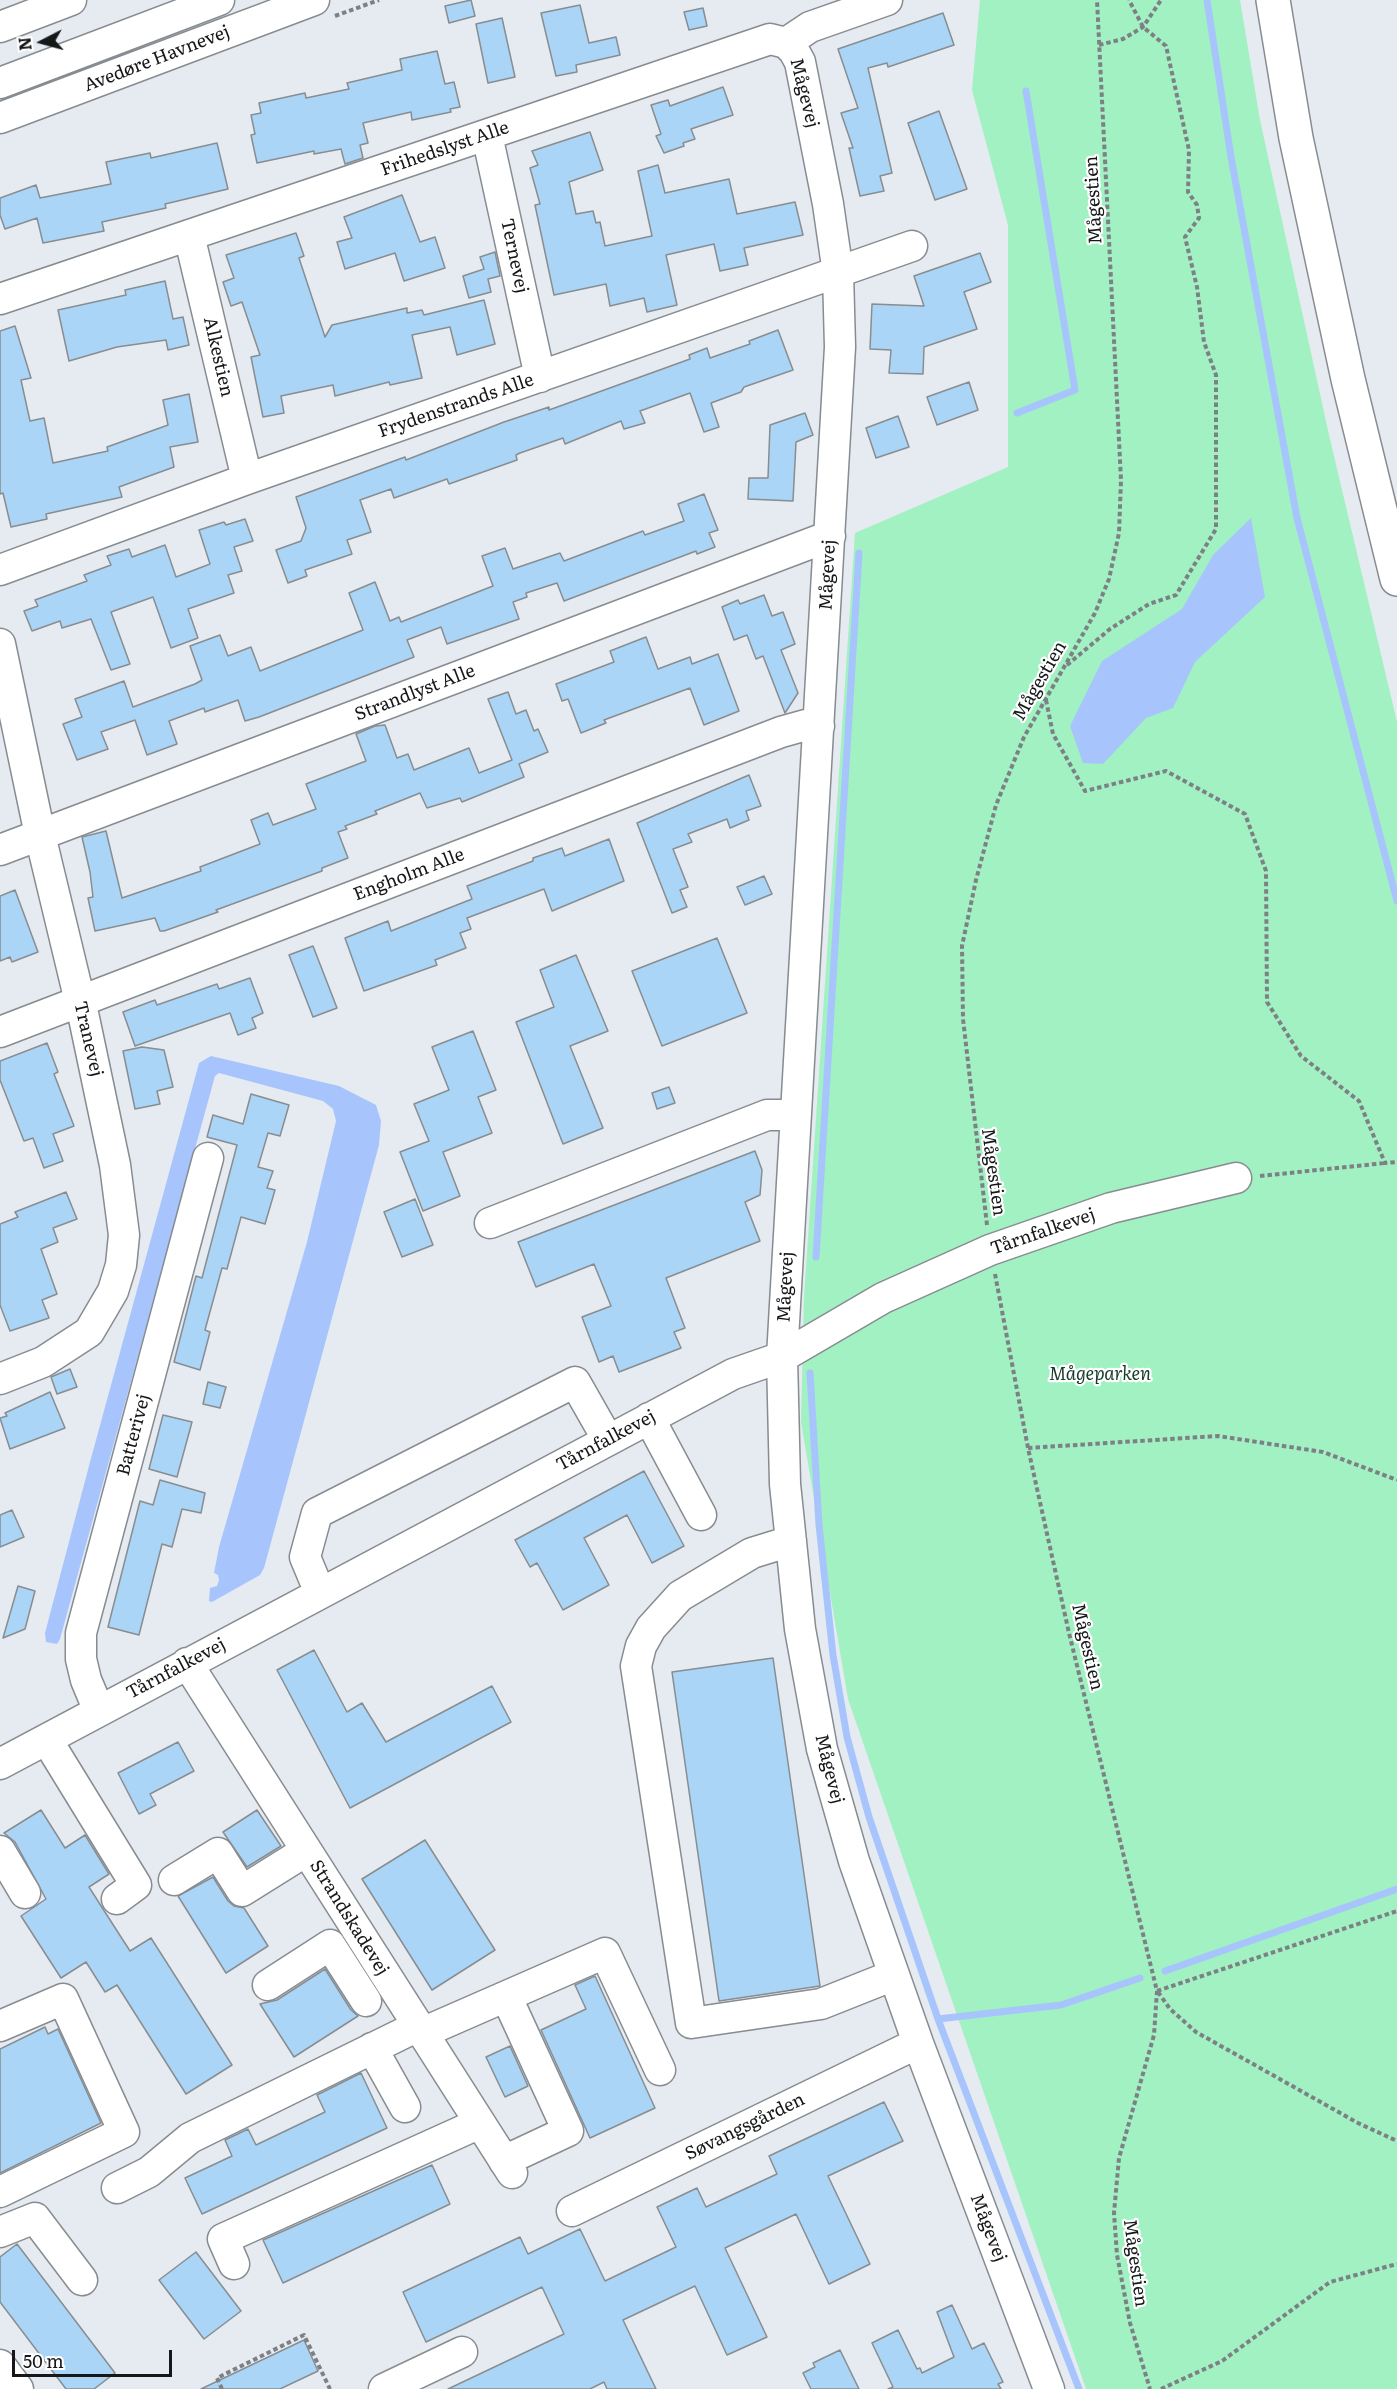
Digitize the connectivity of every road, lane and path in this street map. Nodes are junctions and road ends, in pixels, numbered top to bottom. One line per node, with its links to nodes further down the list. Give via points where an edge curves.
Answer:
1 (70, 0): 9 (street)
2 (219, 0): 13 (street, Avedøre Havnevej)
3 (314, 0): 14 (street, Avedøre Havnevej)
4 (887, 0): 11 (street, via 810,27)
5 (1097, 0): 12 (path, Mågestien)
6 (1129, 0): 10 (path)
7 (1161, 0): 10 (path)
8 (1274, 0): 24 (highway, via 1296,138 1348,379)
9 (0, 27)
10 (1143, 27): 12 (path, via 1123,39); 26 (path, via 1166,46 1189,150 1188,192 1197,205 1199,218 1185,237 1204,342 1216,375 1216,529 1176,595 1149,604 1110,629)
11 (786, 43): 15 (street, Frihedslyst Alle, via 770,39); 18 (street, Mågevej, via 800,62)
12 (1099, 45): 26 (path, Mågestien, via 1121,480 1119,533 1109,579 1095,613)
13 (0, 83)
14 (0, 118)
15 (487, 135): 16 (street, Frihedslyst Alle); 20 (street, Ternevej)
16 (189, 235): 19 (street, Frihedslyst Alle); 21 (street, Alkestien)
17 (912, 246): 18 (street, Frydenstrands Alle)
18 (838, 273): 20 (street, Frydenstrands Alle); 22 (street, Mågevej, via 840,346)
19 (0, 299)
20 (540, 377): 21 (street, Frydenstrands Alle)
21 (247, 479): 23 (street, Frydenstrands Alle)
22 (830, 536): 28 (street, Mågevej); 29 (street, Strandlyst Alle)
23 (0, 570)
24 (1397, 579)
25 (0, 644): 29 (street, Tranevej)
26 (1064, 667): 27 (path, Mågestien)
27 (1046, 699): 36 (path, via 1053,734 1085,791 1166,771 1245,814 1266,871 1267,1002 1301,1056 1359,1101); 39 (path, Mågestien, via 1024,737 996,805 962,946 963,1019)
28 (819, 726): 31 (street, Engholm Alle, via 806,725 781,732); 33 (street, Mågevej)
29 (40, 835): 30 (street, Strandlyst Alle); 31 (street, Tranevej)
30 (0, 850)
31 (80, 1001): 32 (street, Engholm Alle); 41 (street, Tranevej, via 121,1200 121,1265 107,1302 89,1332 43,1362)
32 (0, 1032)
33 (796, 1115): 38 (street, via 767,1115); 40 (street, Mågevej)
34 (208, 1158): 50 (street, Batterivej, via 81,1633 81,1659)
35 (1397, 1162): 36 (path)
36 (1385, 1163): 37 (path)
37 (1236, 1178): 39 (street, Tårnfalkevej, via 1111,1208)
38 (490, 1223)
39 (990, 1250): 40 (street, Tårnfalkevej, via 883,1298); 44 (path, Mågestien)
40 (782, 1357): 42 (street, Tårnfalkevej, via 733,1374); 47 (street, Mågevej, via 785,1484)
41 (0, 1379)
42 (649, 1418): 43 (street, Tårnfalkevej); 46 (street)
43 (608, 1440): 48 (street, Tårnfalkevej); 48 (street, via 575,1382 317,1513 305,1557)
44 (1028, 1448): 45 (path, via 1218,1436 1323,1452); 63 (path, Mågestien)
45 (1397, 1480)
46 (701, 1515)
47 (791, 1541): 60 (street, Mågevej, via 800,1629 822,1749 854,1861); 60 (street, via 752,1553 680,1596 651,1628 636,1666 691,2023 821,2004)
48 (320, 1593): 49 (street, Tårnfalkevej)
49 (187, 1663): 50 (street, Tårnfalkevej); 54 (street, Strandskadevej)
50 (99, 1711): 51 (street, Tårnfalkevej)
51 (47, 1740): 52 (street, Tårnfalkevej); 57 (street, via 136,1885)
52 (0, 1764)
53 (0, 1851): 56 (street)
54 (306, 1851): 55 (street, via 242,1891 218,1853); 59 (street, Strandskadevej)
55 (174, 1880)
56 (25, 1893)
57 (117, 1899)
58 (1397, 1911): 63 (path)
59 (375, 1959): 61 (street); 67 (street, Strandskadevej)
60 (894, 1975): 68 (street, Mågevej)
61 (349, 1976): 62 (street, via 330,1945); 65 (street)
62 (268, 1985)
63 (1157, 1991): 73 (path, via 1196,2032); 88 (path, Mågestien, via 1154,2035 1119,2158 1114,2213 1117,2255)
64 (507, 1998): 67 (street); 70 (street, via 605,1953); 72 (street, Strandskadevej, via 568,2132 508,2167)
65 (366, 2001)
66 (0, 2026): 75 (street, via 63,1999 124,2132)
67 (420, 2029): 69 (street); 72 (street, Strandskadevej)
68 (918, 2043): 76 (street, Søvangsgården); 87 (street, Mågevej)
69 (372, 2048): 71 (street); 74 (street, via 190,2138 148,2172)
70 (660, 2070)
71 (405, 2107)
72 (480, 2123): 78 (street, via 223,2239)
73 (1397, 2141)
74 (117, 2188)
75 (0, 2192)
76 (572, 2211)
77 (0, 2232): 80 (street, via 35,2218)
78 (234, 2264)
79 (1397, 2264): 89 (path, via 1330,2282 1222,2361)
80 (82, 2280)
81 (462, 2352): 86 (street)
82 (0, 2365): 83 (street)
83 (18, 2389)
84 (222, 2389): 85 (path, via 217,2378 304,2335)
85 (330, 2389)
86 (384, 2389)
87 (1050, 2389)
88 (1150, 2389)
89 (1161, 2389)

